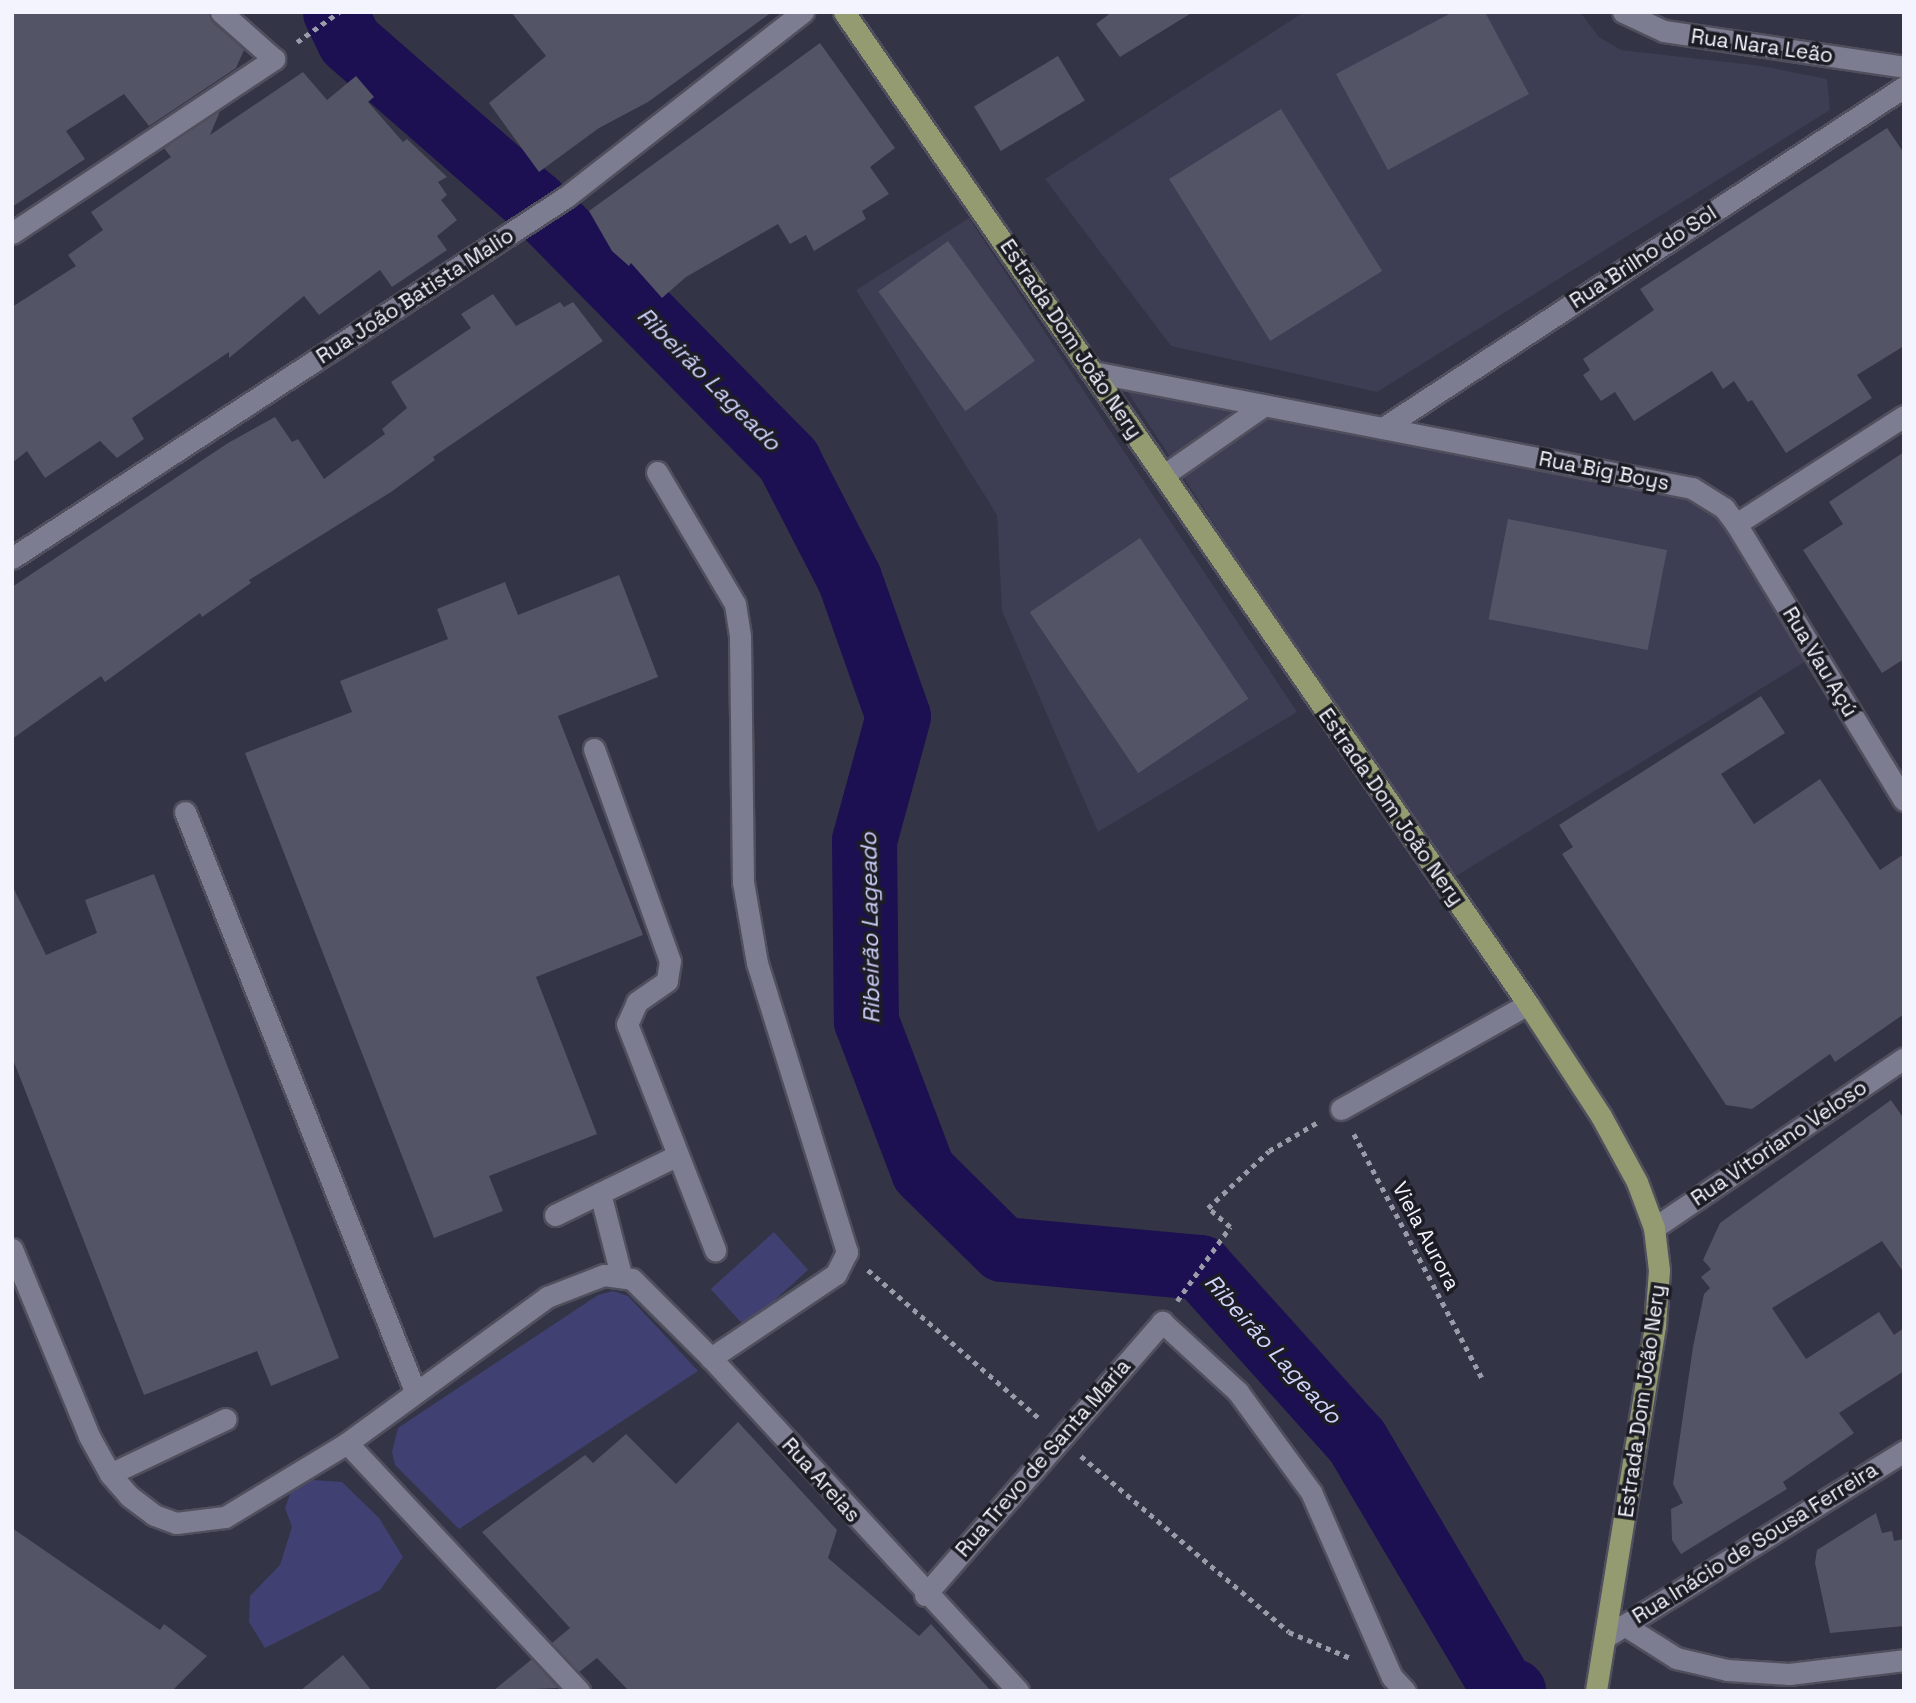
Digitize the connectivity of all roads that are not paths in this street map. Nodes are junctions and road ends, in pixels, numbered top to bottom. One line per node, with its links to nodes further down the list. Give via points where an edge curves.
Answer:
1 (803, 12): 15 (street, Rua João Batista Malio, via 566,197)
2 (844, 12): 8 (main road, Estrada Dom João Nery)
3 (1623, 12): 5 (street, Rua Nara Leão, via 1664,31)
4 (226, 17): 7 (street, via 279,55)
5 (1904, 67)
6 (1904, 87): 11 (street, Rua Brilho do Sol)
7 (12, 233)
8 (1093, 372): 9 (street, Rua Big Boys); 13 (main road, Estrada Dom João Nery)
9 (1263, 407): 11 (street, Rua Big Boys); 13 (street)
10 (1904, 416): 14 (street)
11 (1383, 428): 14 (street, Rua Big Boys, via 1692,488 1718,503)
12 (657, 472): 29 (street, via 735,604 740,637 743,882 757,963 847,1252 836,1274)
13 (1164, 475): 19 (main road, Estrada Dom João Nery)
14 (1736, 524): 17 (street, Rua Vau Açú)
15 (12, 558)
16 (594, 749): 22 (street, via 670,961 667,981 637,1002 627,1024)
17 (1904, 800)
18 (186, 812): 30 (street)
19 (1528, 1004): 21 (street); 25 (main road, Estrada Dom João Nery, via 1601,1116 1637,1182)
20 (1904, 1058): 25 (street, Rua Vitoriano Veloso)
21 (1341, 1109)
22 (676, 1156): 23 (street); 27 (street)
23 (600, 1193): 24 (street); 28 (street)
24 (555, 1215)
25 (1654, 1228): 36 (main road, Estrada Dom João Nery, via 1659,1270 1655,1326)
26 (12, 1249): 34 (street, via 89,1436)
27 (715, 1250)
28 (621, 1275): 29 (street, Rua Areias, via 642,1287); 30 (street, via 580,1282 547,1297)
29 (711, 1358): 35 (street, Rua Areias)
30 (415, 1391): 32 (street)
31 (226, 1419): 34 (street)
32 (346, 1443): 34 (street, via 225,1517 204,1522 176,1523 154,1515); 39 (street)
33 (1904, 1451): 36 (street, Rua Inácio de Sousa Ferreira)
34 (110, 1474)
35 (925, 1595): 38 (street, Rua Trevo de Santa Maria, via 1162,1322 1238,1392 1311,1492); 40 (street, Rua Areias)
36 (1616, 1631): 37 (street, via 1676,1658 1727,1670 1789,1674); 41 (main road, Estrada Dom João Nery, via 1603,1658)
37 (1904, 1660)
38 (1399, 1684)
39 (579, 1691)
40 (1018, 1691)
41 (1596, 1691)

